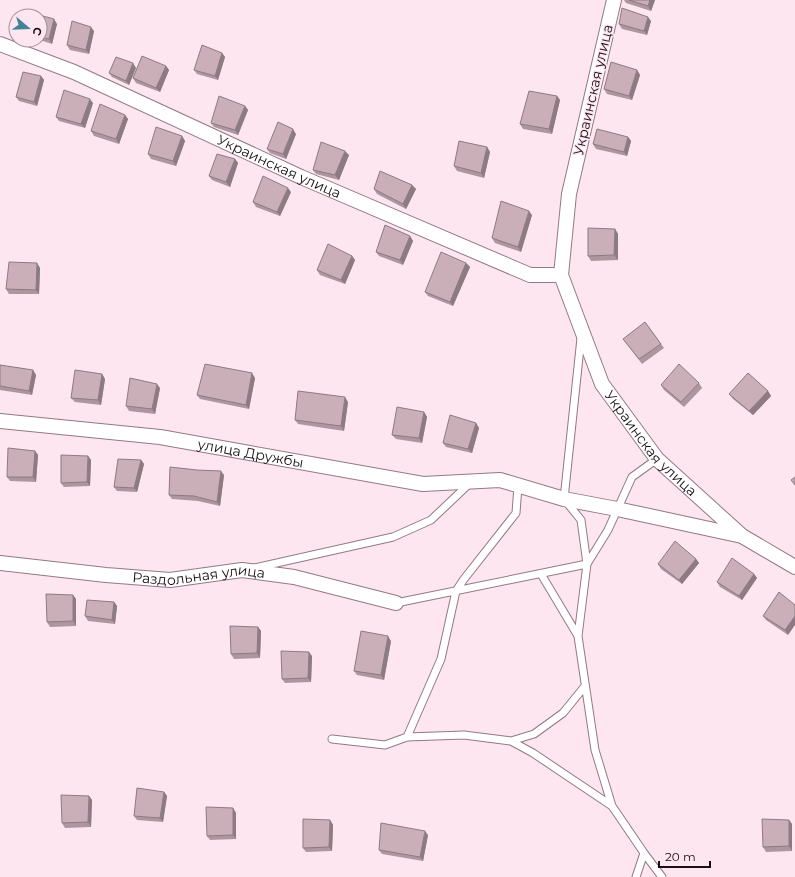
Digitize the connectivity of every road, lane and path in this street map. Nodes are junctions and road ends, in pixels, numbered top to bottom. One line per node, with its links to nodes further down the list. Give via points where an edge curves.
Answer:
1 (614, 0): 3 (street, Украинская улица, via 569,194)
2 (0, 44): 3 (street, Украинская улица, via 74,72 301,178 530,275)
3 (561, 275): 4 (street, Украинская улица)
4 (582, 332): 6 (street, Украинская улица, via 602,384); 9 (lane)
5 (0, 421): 7 (street, улица Дружбы, via 160,437 423,484)
6 (657, 459): 10 (lane, via 632,476); 11 (street, Украинская улица)
7 (472, 482): 8 (street, улица Дружбы, via 500,480); 15 (lane, via 431,520 393,537)
8 (518, 486): 9 (street); 17 (lane, via 516,513)
9 (564, 499): 10 (street); 13 (lane, via 581,520)
10 (617, 509): 11 (street); 13 (lane, via 608,530)
11 (742, 536): 14 (street, Украинская улица)
12 (0, 563): 15 (street, Раздольная улица, via 170,580)
13 (586, 564): 16 (lane); 19 (lane)
14 (795, 567)
15 (242, 570): 18 (street, Раздольная улица, via 294,577)
16 (541, 574): 17 (lane); 19 (lane)
17 (456, 591): 18 (lane); 21 (lane, via 441,659)
18 (396, 603)
19 (578, 636): 20 (lane)
20 (585, 686): 23 (lane, via 563,713 534,734); 24 (lane, via 595,750)
21 (407, 737): 22 (lane, via 385,745); 23 (lane, via 464,735)
22 (332, 739)
23 (511, 741): 24 (lane)
24 (612, 806): 25 (lane)
25 (644, 853): 26 (lane); 27 (lane)
26 (636, 877)
27 (662, 877)

